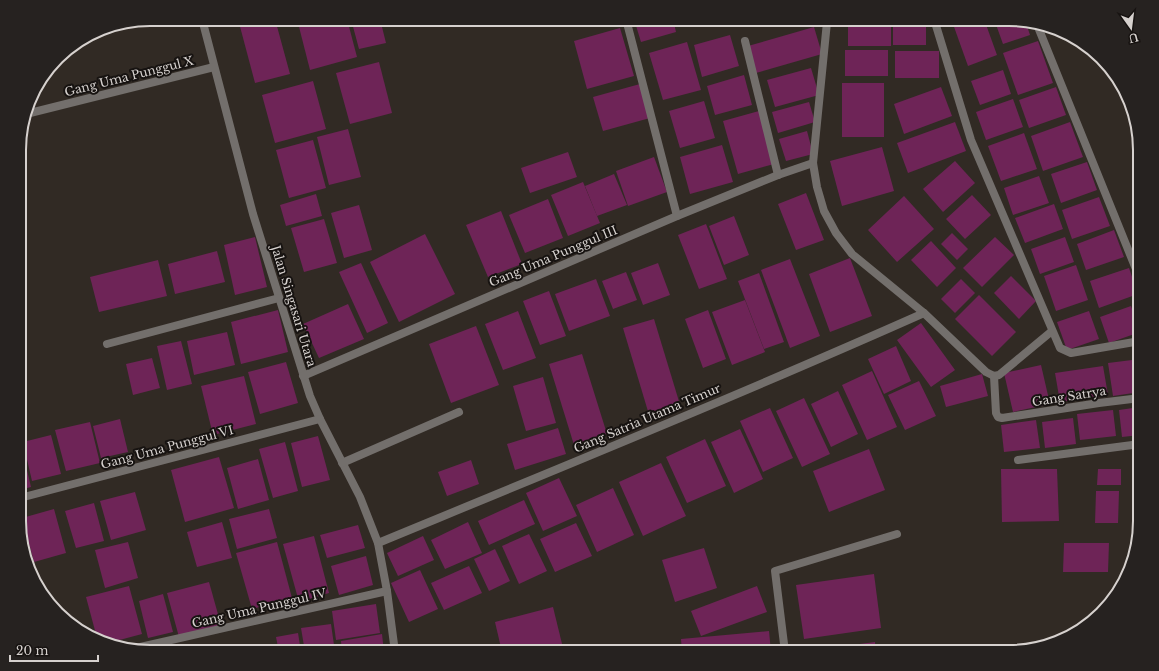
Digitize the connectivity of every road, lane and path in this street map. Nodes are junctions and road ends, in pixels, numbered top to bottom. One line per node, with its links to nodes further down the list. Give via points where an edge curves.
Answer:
1 (204, 26): 7 (street, Jalan Singasari Utara)
2 (628, 26): 11 (street)
3 (827, 26): 9 (street)
4 (936, 26): 15 (street, via 971,140)
5 (1039, 30): 12 (street)
6 (745, 41): 10 (street)
7 (214, 67): 8 (street, Gang Uma Punggul X); 13 (street, Jalan Singasari Utara, via 253,214)
8 (32, 112)
9 (813, 163): 10 (street, Gang Uma Punggul III); 14 (street, via 824,211 836,233 852,254)
10 (778, 175): 11 (street, Gang Uma Punggul III)
11 (677, 216): 18 (street, Gang Uma Punggul III)
12 (1133, 262)
13 (279, 298): 17 (street); 18 (street, Jalan Singasari Utara)
14 (924, 313): 19 (street, via 986,372); 28 (street, Gang Satria Utama Timur)
15 (1052, 331): 16 (street, via 1060,348 1071,354); 19 (street, via 999,375)
16 (1133, 342)
17 (107, 344)
18 (303, 376): 22 (street, Jalan Singasari Utara)
19 (994, 376): 20 (street, Gang Satrya, via 998,418)
20 (1133, 399)
21 (459, 412): 25 (street)
22 (320, 419): 25 (street, Jalan Singasari Utara); 26 (street, Gang Uma Punggul VI)
23 (1133, 445): 24 (street)
24 (1018, 460)
25 (342, 463): 28 (street, Jalan Singasari Utara, via 360,497)
26 (26, 496)
27 (897, 534): 32 (street, via 775,571)
28 (378, 543): 29 (street, Jalan Singasari Utara)
29 (387, 591): 30 (street, Gang Uma Punggul IV); 31 (street, Jalan Singasari Utara)
30 (149, 645)
31 (394, 645)
32 (784, 645)

